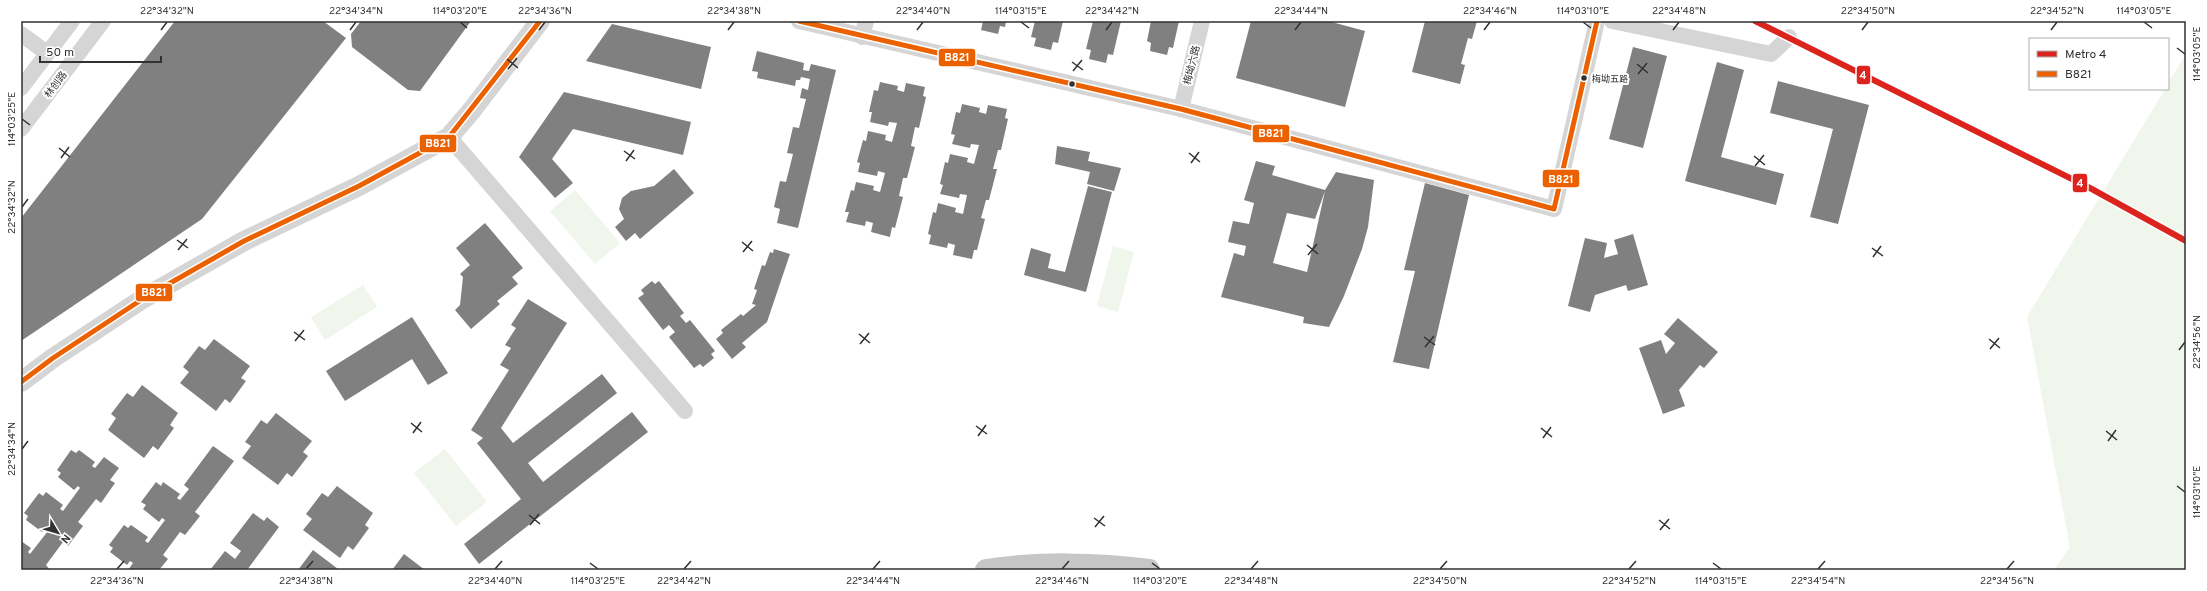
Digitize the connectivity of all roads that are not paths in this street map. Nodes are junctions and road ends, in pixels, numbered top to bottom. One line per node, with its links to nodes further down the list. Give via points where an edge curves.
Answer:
1 (72, 21): 12 (street)
2 (103, 21): 15 (street, 林创路)
3 (540, 21): 16 (street)
4 (799, 21): 10 (street)
5 (866, 21): 10 (street)
6 (1202, 21): 14 (street, 梅坳六路)
7 (1597, 21): 14 (street, via 1554,209)
8 (1612, 21): 11 (street, via 1771,54)
9 (21, 34): 12 (street)
10 (862, 37): 14 (street)
11 (1788, 38)
12 (47, 54): 13 (street)
13 (21, 88)
14 (1181, 109)
15 (21, 129)
16 (449, 137): 17 (street, via 359,186 244,241 144,298); 18 (street)
17 (21, 382)
18 (685, 411)
19 (986, 570): 20 (highway, via 1059,565)
20 (1149, 570)

